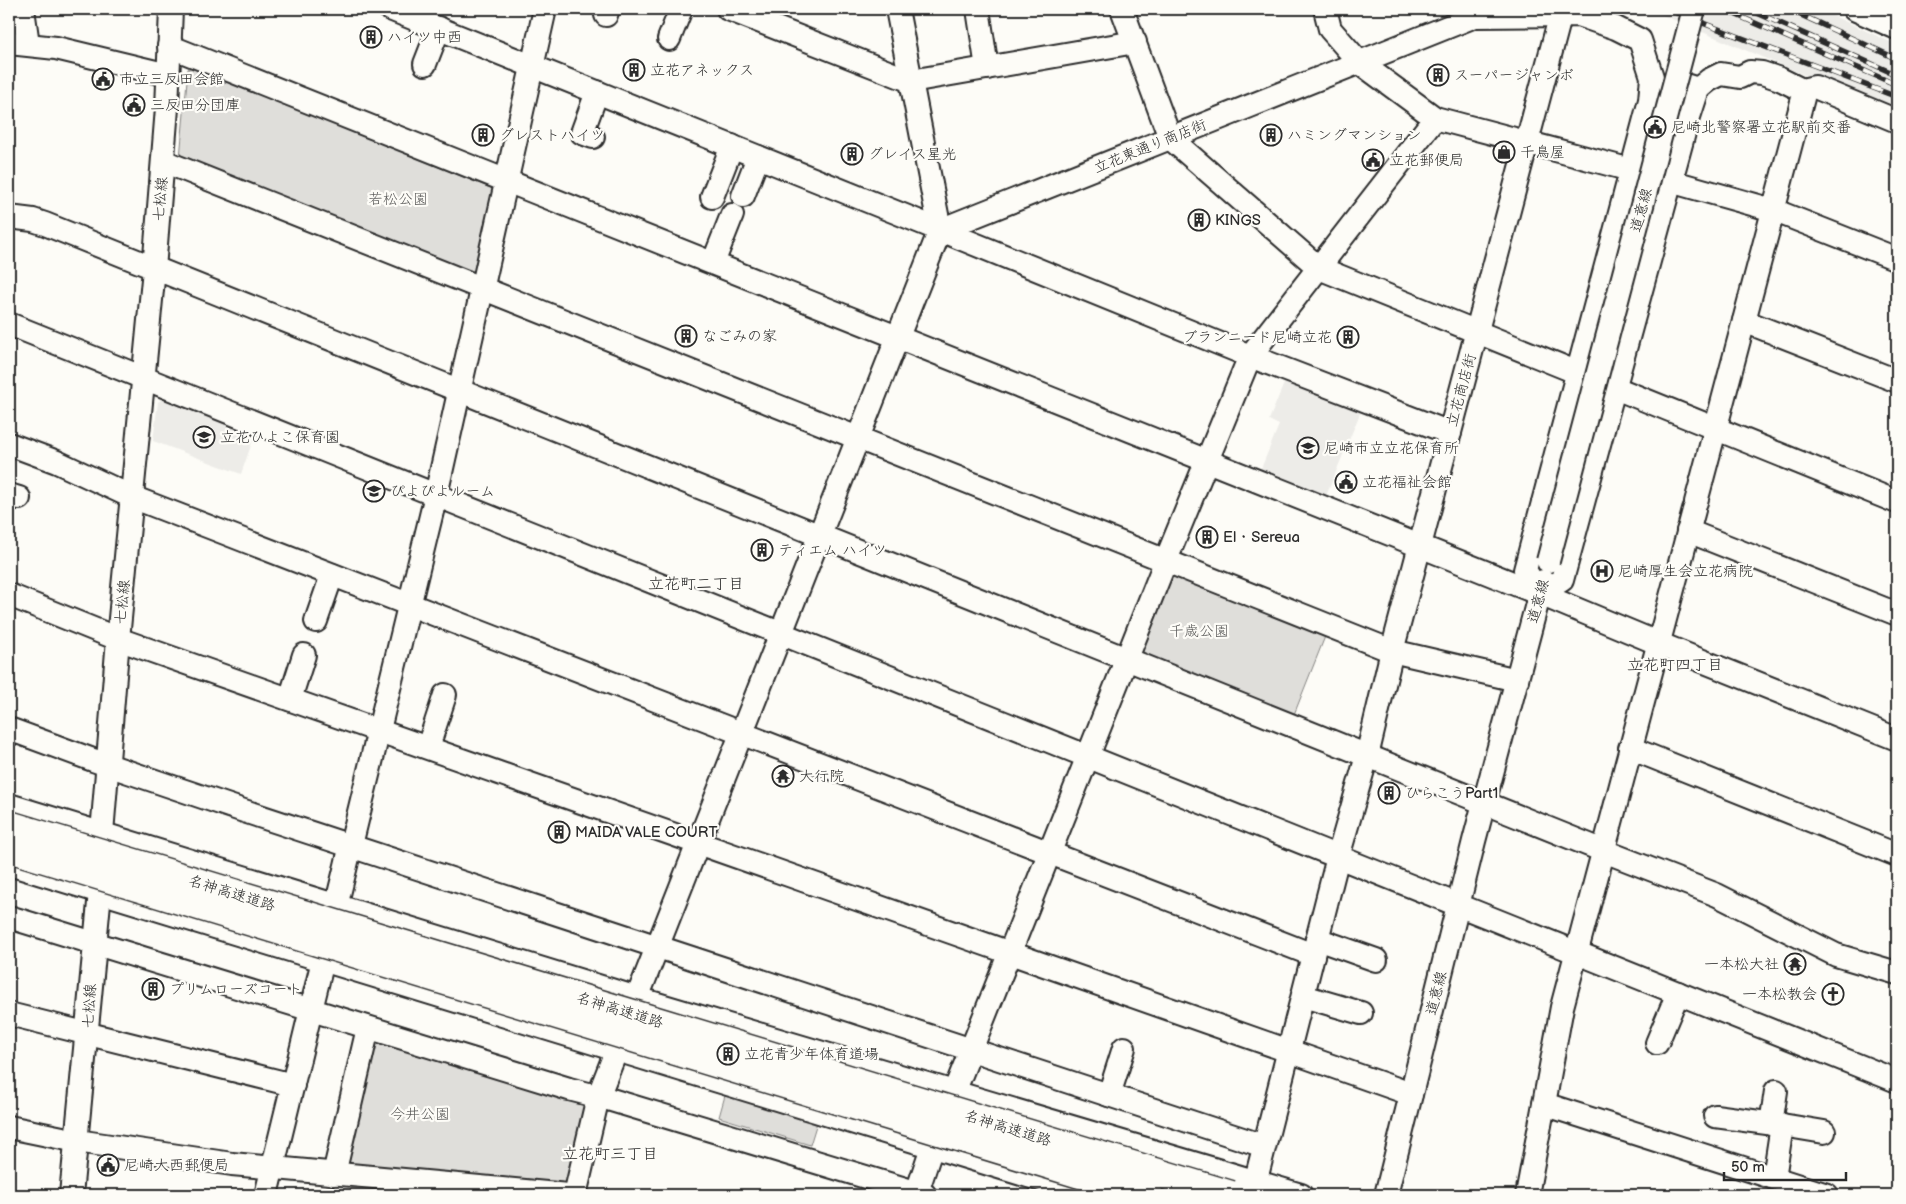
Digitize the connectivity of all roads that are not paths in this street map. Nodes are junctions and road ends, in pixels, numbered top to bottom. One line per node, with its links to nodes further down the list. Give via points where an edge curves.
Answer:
1 (23, 9): 19 (street)
2 (171, 9): 20 (street, 七松線)
3 (390, 9): 15 (street)
4 (545, 9): 23 (street)
5 (681, 9): 17 (street)
6 (897, 9): 27 (street)
7 (978, 9): 24 (street)
8 (1122, 9): 18 (street)
9 (1325, 9): 21 (street, via 1330,30)
10 (1694, 9): 74 (street, 道意線, bridge)
11 (1854, 9): 16 (street)
12 (736, 10): 27 (street)
13 (1459, 15): 21 (street, 立花東通り商店街); 26 (street, 立花東通り商店街, via 1578,15 1640,40)
14 (1558, 25): 35 (street, 立花商店街)
15 (439, 28): 22 (street); 23 (street)
16 (1897, 28)
17 (669, 40)
18 (1134, 42): 24 (street); 34 (street)
19 (18, 44): 25 (street, via 56,48)
20 (170, 46): 25 (street, 七松線); 40 (street)
21 (1359, 62): 31 (street); 34 (street, 立花東通り商店街)
22 (425, 64)
23 (532, 66): 30 (street); 40 (street)
24 (987, 68): 27 (street)
25 (168, 75): 38 (street, 七松線)
26 (1652, 76): 28 (street); 39 (street, via 1650,100)
27 (911, 82): 45 (street)
28 (1698, 88): 29 (street, via 1721,74 1740,77 1750,72 1780,79); 41 (street)
29 (1802, 90): 32 (street, via 1815,87); 43 (street, via 1803,98)
30 (597, 92): 33 (street, via 582,133); 36 (street)
31 (1435, 118): 35 (street); 48 (street)
32 (1897, 121)
33 (593, 138)
34 (1170, 138): 45 (street, 立花東通り商店街); 48 (street)
35 (1527, 142): 39 (street); 53 (street, 立花商店街)
36 (732, 146): 37 (street); 42 (street)
37 (758, 157): 45 (street); 47 (street)
38 (163, 161): 49 (street, 七松線); 50 (street)
39 (1631, 170): 41 (street); 56 (street)
40 (507, 181): 47 (street); 50 (street)
41 (1671, 181): 43 (street); 59 (street)
42 (712, 198)
43 (1773, 210): 46 (street); 51 (street)
44 (9, 217): 49 (street, via 45,224)
45 (940, 230): 54 (street); 55 (street)
46 (1897, 259)
47 (713, 263): 54 (street)
48 (1319, 268): 53 (street); 55 (street)
49 (154, 269): 57 (street, 七松線); 60 (street)
50 (484, 288): 60 (street); 63 (street)
51 (1744, 321): 58 (street); 61 (street)
52 (9, 324): 57 (street)
53 (1477, 331): 56 (street); 62 (street, 立花商店街)
54 (897, 337): 63 (street); 65 (street)
55 (1250, 356): 62 (street); 65 (street)
56 (1578, 373): 59 (street); 74 (street, via 1525,570)
57 (144, 379): 66 (street); 67 (street, 七松線)
58 (1897, 381)
59 (1616, 389): 61 (street); 74 (street, via 1562,580)
60 (460, 392): 66 (street); 70 (street)
61 (1716, 430): 68 (street); 69 (street)
62 (1450, 433): 71 (street, 立花商店街)
63 (858, 437): 70 (street); 72 (street)
64 (9, 444): 67 (street)
65 (1207, 461): 71 (street); 72 (street)
66 (436, 496): 76 (street); 79 (street)
67 (132, 497): 73 (street); 80 (street, 七松線)
68 (1897, 502)
69 (1693, 515): 77 (street); 81 (street)
70 (819, 536): 79 (street); 84 (street)
71 (1420, 546): 74 (street); 82 (street, 立花商店街)
72 (1166, 560): 82 (street); 84 (street)
73 (332, 575): 76 (street); 78 (street)
74 (1540, 594): 81 (street); 85 (street, 道意線)
75 (9, 595): 80 (street)
76 (409, 605): 89 (street); 90 (street)
77 (1897, 614)
78 (316, 621)
79 (781, 633): 90 (street); 95 (street)
80 (118, 639): 87 (street); 96 (street, 七松線)
81 (1660, 644): 91 (street); 93 (street)
82 (1392, 651): 85 (street); 94 (street, 立花商店街)
83 (304, 655): 87 (street)
84 (1126, 659): 94 (street); 95 (street)
85 (1517, 680): 97 (street, 道意線)
86 (445, 695): 92 (street)
87 (290, 699): 89 (street)
88 (9, 729): 96 (street)
89 (379, 730): 92 (street); 102 (street)
90 (741, 734): 101 (street); 105 (street)
91 (1897, 739)
92 (428, 747): 101 (street)
93 (1630, 748): 104 (street); 106 (street)
94 (1367, 756): 97 (street); 107 (street, 立花商店街)
95 (1088, 757): 105 (street); 107 (street)
96 (108, 764): 100 (street, 七松線); 102 (street)
97 (1485, 802): 104 (street); 110 (street, 道意線)
98 (9, 805): 100 (street)
99 (9, 825): 161 (highway, 名神高速道路, bridge)
100 (102, 833): 109 (street, 七松線); 111 (street)
101 (698, 843): 115 (street); 117 (street)
102 (350, 846): 111 (street); 115 (street)
103 (9, 848): 160 (highway, 名神高速道路, bridge)
104 (1604, 851): 116 (street); 120 (street, via 1717,895 1836,955)
105 (1049, 853): 114 (street); 117 (street)
106 (1897, 854)
107 (1338, 857): 110 (street); 114 (street, 立花商店街)
108 (9, 864): 109 (street)
109 (100, 892): 113 (street, 七松線); 118 (street)
110 (1458, 904): 116 (street); 138 (street, 道意線)
111 (337, 905): 118 (street); 123 (street)
112 (9, 918): 113 (street)
113 (94, 943): 124 (street); 128 (street, 七松線)
114 (1315, 947): 119 (street); 122 (street, 立花商店街)
115 (657, 948): 123 (street); 131 (street)
116 (1577, 952): 121 (street); 141 (street, via 1562,1007)
117 (1010, 953): 131 (street); 133 (street)
118 (324, 960): 124 (street); 132 (street)
119 (1376, 960)
120 (1897, 973)
121 (1678, 993): 129 (street); 134 (street)
122 (1303, 996): 125 (street); 133 (street, 立花商店街)
123 (637, 998): 132 (street); 137 (street)
124 (311, 1009): 127 (street); 135 (street)
125 (1361, 1013)
126 (9, 1014): 128 (street)
127 (368, 1028): 140 (street); 151 (street)
128 (88, 1033): 135 (street); 146 (street, 七松線)
129 (1657, 1043)
130 (1124, 1048): 139 (street)
131 (971, 1050): 137 (street); 139 (street)
132 (617, 1051): 140 (street); 148 (street)
133 (1289, 1051): 138 (street); 147 (street, 立花商店街)
134 (1897, 1081)
135 (293, 1084): 149 (street)
136 (1776, 1091): 143 (street)
137 (955, 1092): 148 (street); 152 (street)
138 (1411, 1094): 163 (street, 道意線)
139 (1109, 1095): 147 (street)
140 (598, 1098): 154 (street); 158 (street)
141 (1544, 1104): 150 (street); 164 (street)
142 (1715, 1116): 143 (street)
143 (1776, 1124): 145 (street); 150 (street)
144 (9, 1127): 146 (street)
145 (1824, 1132)
146 (77, 1140): 149 (street); 155 (street, 七松線)
147 (1264, 1146): 152 (street, 立花商店街)
148 (932, 1147): 154 (street); 159 (street)
149 (272, 1168): 151 (street); 156 (street)
150 (1774, 1178): 165 (street)
151 (343, 1182): 153 (street)
152 (1253, 1188): 162 (street)
153 (491, 1191): 157 (street)
154 (919, 1194)
155 (71, 1195)
156 (266, 1195)
157 (568, 1195)
158 (575, 1195)
159 (1090, 1195)
160 (1149, 1195)
161 (1231, 1195)
162 (1301, 1195)
163 (1386, 1195)
164 (1527, 1195)
165 (1827, 1195)

